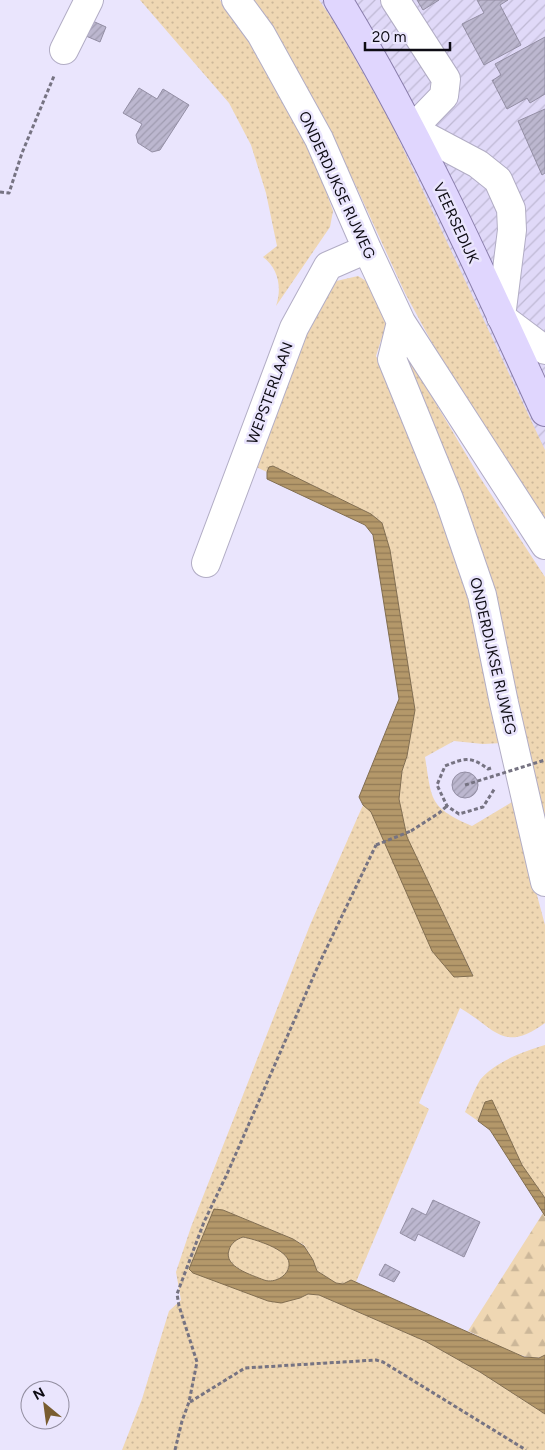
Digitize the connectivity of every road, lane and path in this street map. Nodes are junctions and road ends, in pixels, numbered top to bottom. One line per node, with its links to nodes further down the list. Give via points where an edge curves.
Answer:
1 (89, 0): 5 (street)
2 (236, 0): 8 (street, ONDERDIJKSE RIJWEG, via 261,34 319,139)
3 (338, 0): 6 (main road, VEERSEDIJK)
4 (396, 0): 6 (street, via 446,79 444,96)
5 (64, 50): 7 (path, via 8,194)
6 (412, 129): 9 (main road, VEERSEDIJK); 9 (street, via 478,164 498,180 511,209 512,230)
7 (0, 192)
8 (366, 249): 10 (street, ONDERDIJKSE RIJWEG); 14 (street, WEPSTERLAAN, via 328,266 294,328)
9 (501, 317): 11 (street, VEERSEDIJK); 12 (main road, VEERSEDIJK)
10 (401, 322): 13 (street, ONDERDIJKSE RIJWEG); 15 (street, ONDERDIJKSE RIJWEG, via 392,359 449,499 482,595)
11 (545, 350)
12 (545, 412)
13 (545, 544)
14 (206, 563)
15 (516, 757): 17 (path); 22 (street, ONDERDIJKSE RIJWEG)
16 (545, 760): 19 (path, bridge)
17 (488, 769): 18 (path); 21 (path, via 477,761 462,758 445,766 437,785)
18 (492, 778)
19 (465, 785)
20 (495, 788): 21 (path, via 483,807 459,814)
21 (447, 806): 23 (path, bridge, via 411,831 376,845 318,966 204,1222 177,1294 197,1362)
22 (545, 882)
23 (189, 1402): 24 (path); 25 (path, via 245,1368 376,1360)
24 (175, 1450)
25 (526, 1450)

